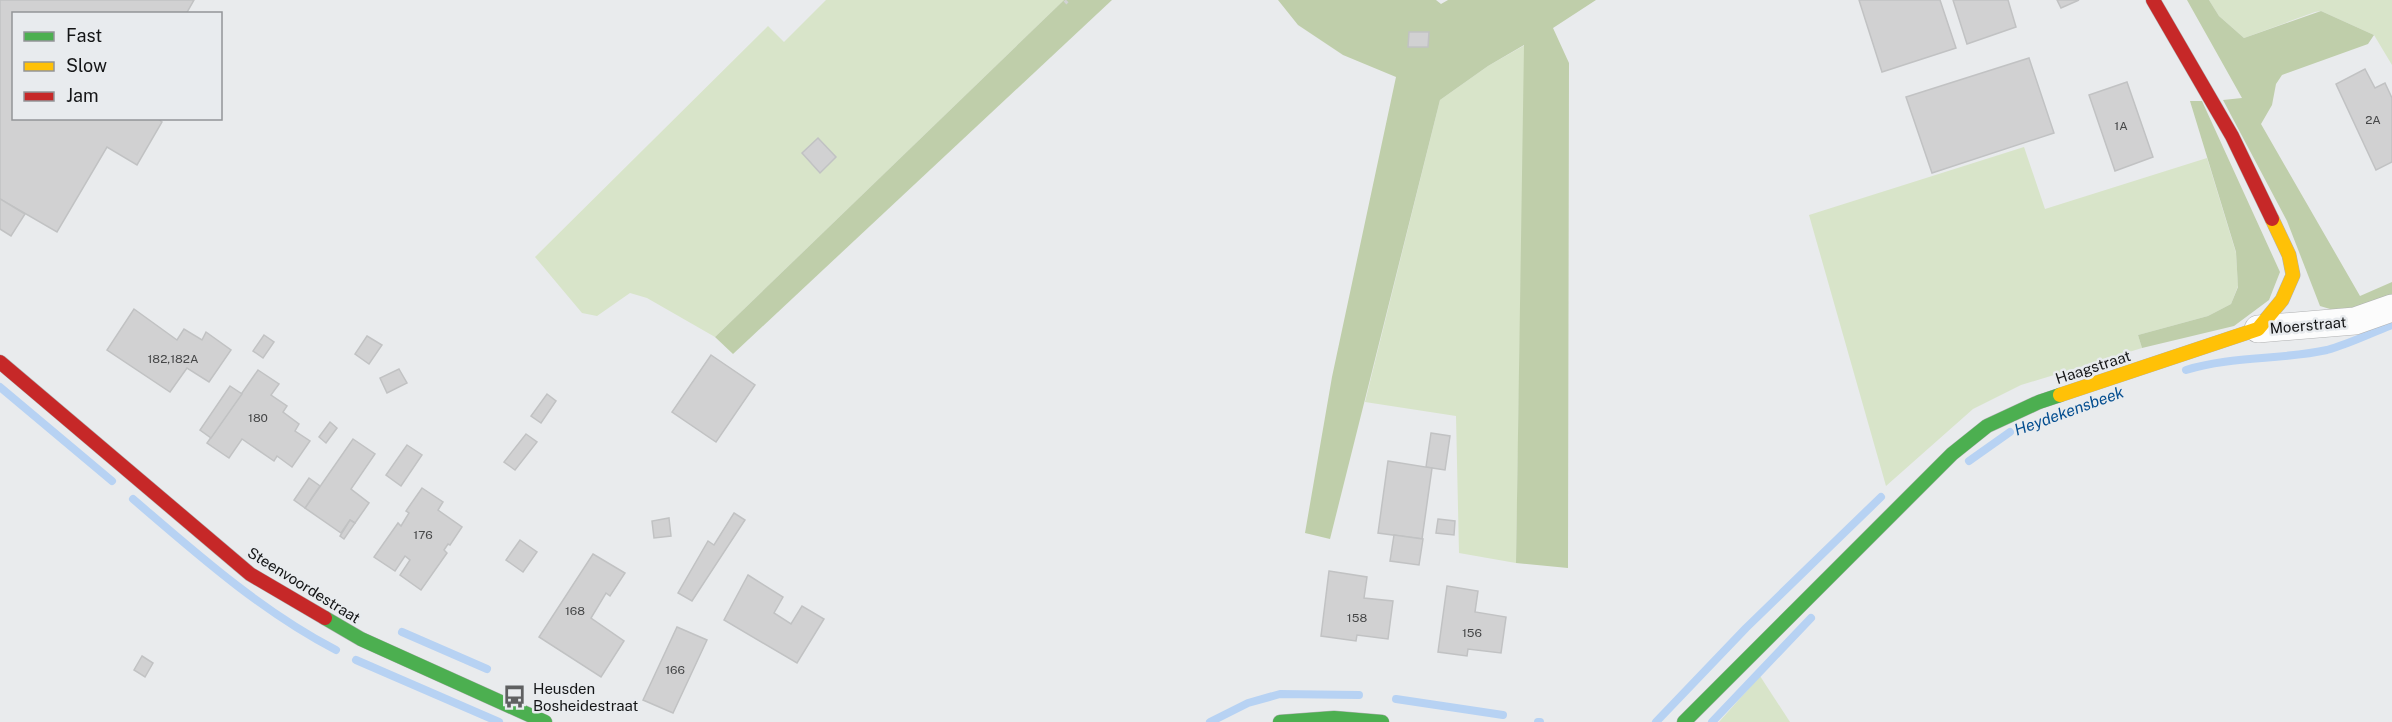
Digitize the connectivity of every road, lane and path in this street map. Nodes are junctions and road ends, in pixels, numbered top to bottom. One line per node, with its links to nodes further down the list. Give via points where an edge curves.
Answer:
1 (2153, 0): 3 (street, via 2228,129 2293,267 2290,285)
2 (2392, 309): 3 (street, Moerstraat, via 2355,321)
3 (2258, 329): 8 (street, Haagstraat, via 2039,402 1987,426 1952,454)
4 (0, 362): 5 (street, Steenvoordestraat, via 250,574 361,639)
5 (545, 722)
6 (1280, 722): 7 (street, via 1335,718)
7 (1382, 722)
8 (1684, 722)

